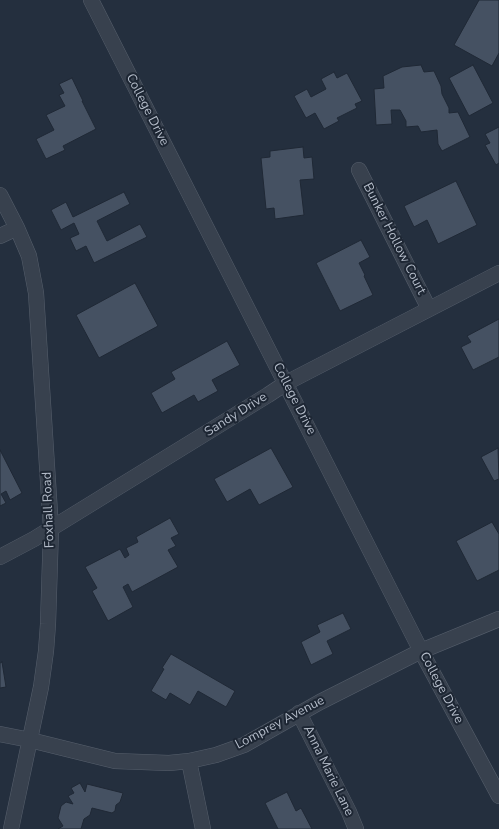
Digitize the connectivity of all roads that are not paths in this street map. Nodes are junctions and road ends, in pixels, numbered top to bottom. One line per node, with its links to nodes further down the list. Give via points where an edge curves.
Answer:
1 (91, 0): 8 (street, College Drive)
2 (359, 170): 7 (street, Bunker Hollow Court)
3 (0, 195): 4 (street, Foxhall Road)
4 (17, 228): 5 (street); 9 (street, Foxhall Road, via 28,256 36,293)
5 (0, 236)
6 (499, 273): 7 (street, Sandy Drive)
7 (429, 309): 8 (street, Sandy Drive)
8 (286, 383): 9 (street, Sandy Drive); 12 (street, College Drive)
9 (51, 529): 10 (street, Sandy Drive); 15 (street, Foxhall Road, via 46,651)
10 (0, 557)
11 (499, 619): 12 (street, Lomprey Avenue)
12 (421, 651): 13 (street, Lomprey Avenue); 17 (street, College Drive)
13 (300, 713): 16 (street, Lomprey Avenue, via 244,745); 20 (street, Anna Marie Lane)
14 (0, 734): 15 (street, Lomprey Avenue)
15 (30, 740): 16 (street, Lomprey Avenue, via 115,761); 18 (street, Foxhall Road)
16 (188, 761): 19 (street)
17 (499, 796)
18 (11, 829)
19 (203, 829)
20 (356, 829)

